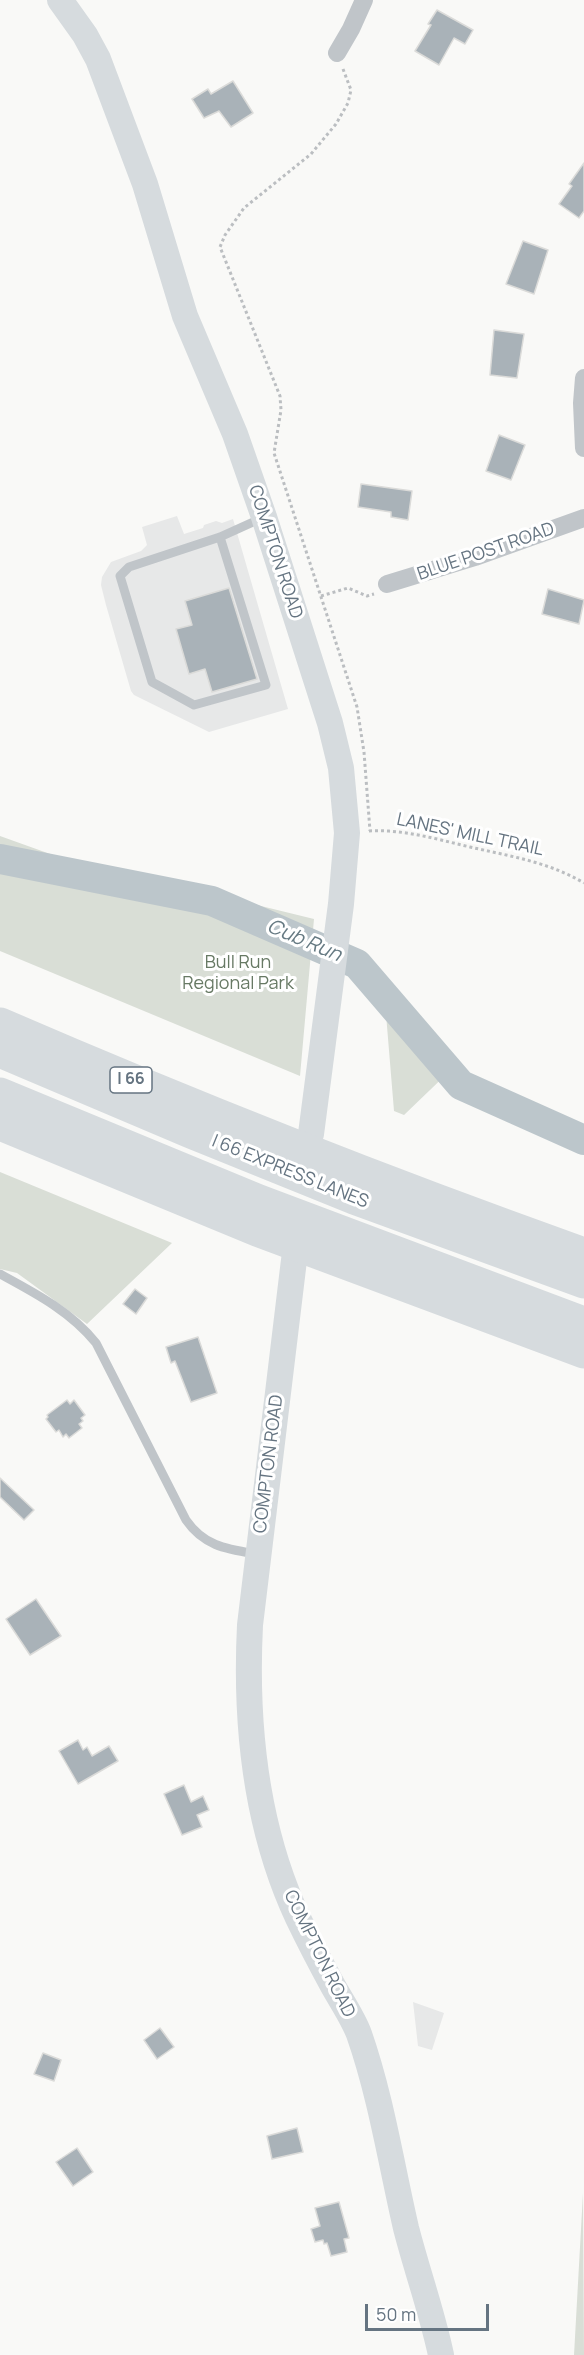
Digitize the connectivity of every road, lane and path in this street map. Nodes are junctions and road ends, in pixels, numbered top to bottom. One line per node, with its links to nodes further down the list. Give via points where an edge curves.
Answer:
1 (60, 0): 6 (street, COMPTON ROAD, via 98,59 145,184 185,316 235,434)
2 (364, 0): 3 (street)
3 (337, 53): 10 (path, via 351,90 336,124 311,154 244,208 220,247 280,396 274,453)
4 (584, 378): 5 (street)
5 (584, 448)
6 (264, 517): 8 (lane); 11 (street, COMPTON ROAD, via 330,723)
7 (584, 518): 9 (street, BLUE POST ROAD)
8 (220, 537): 8 (lane, via 129,567 120,576 152,682 194,705 266,685)
9 (387, 584): 10 (path, via 389,589 367,596 348,588)
10 (321, 596): 11 (path, via 357,707 364,752)
11 (358, 832): 12 (path, LANES' MILL TRAIL, via 385,830 436,838 559,869); 17 (street, COMPTON ROAD, via 341,904)
12 (584, 883)
13 (0, 1024): 18 (highway, I 66, via 104,1069)
14 (0, 1051): 18 (highway, I 66 EXPRESS LANES)
15 (0, 1094): 20 (highway)
16 (0, 1124): 20 (highway)
17 (311, 1134)
18 (261, 1146): 19 (highway, I 66)
19 (356, 1184): 22 (highway, I 66); 25 (highway, I 66 EXPRESS LANES)
20 (258, 1215): 21 (highway)
21 (341, 1248): 26 (highway, I 66 EXPRESS LANES); 27 (highway)
22 (584, 1254)
23 (294, 1260): 28 (street, COMPTON ROAD)
24 (0, 1274): 28 (lane, via 66,1313 96,1343 196,1534 217,1545)
25 (584, 1281)
26 (584, 1323)
27 (584, 1352)
28 (258, 1555): 29 (street, COMPTON ROAD, via 248,1669 255,1774 265,1820 297,1916 357,2030 367,2059)
29 (441, 2355)

